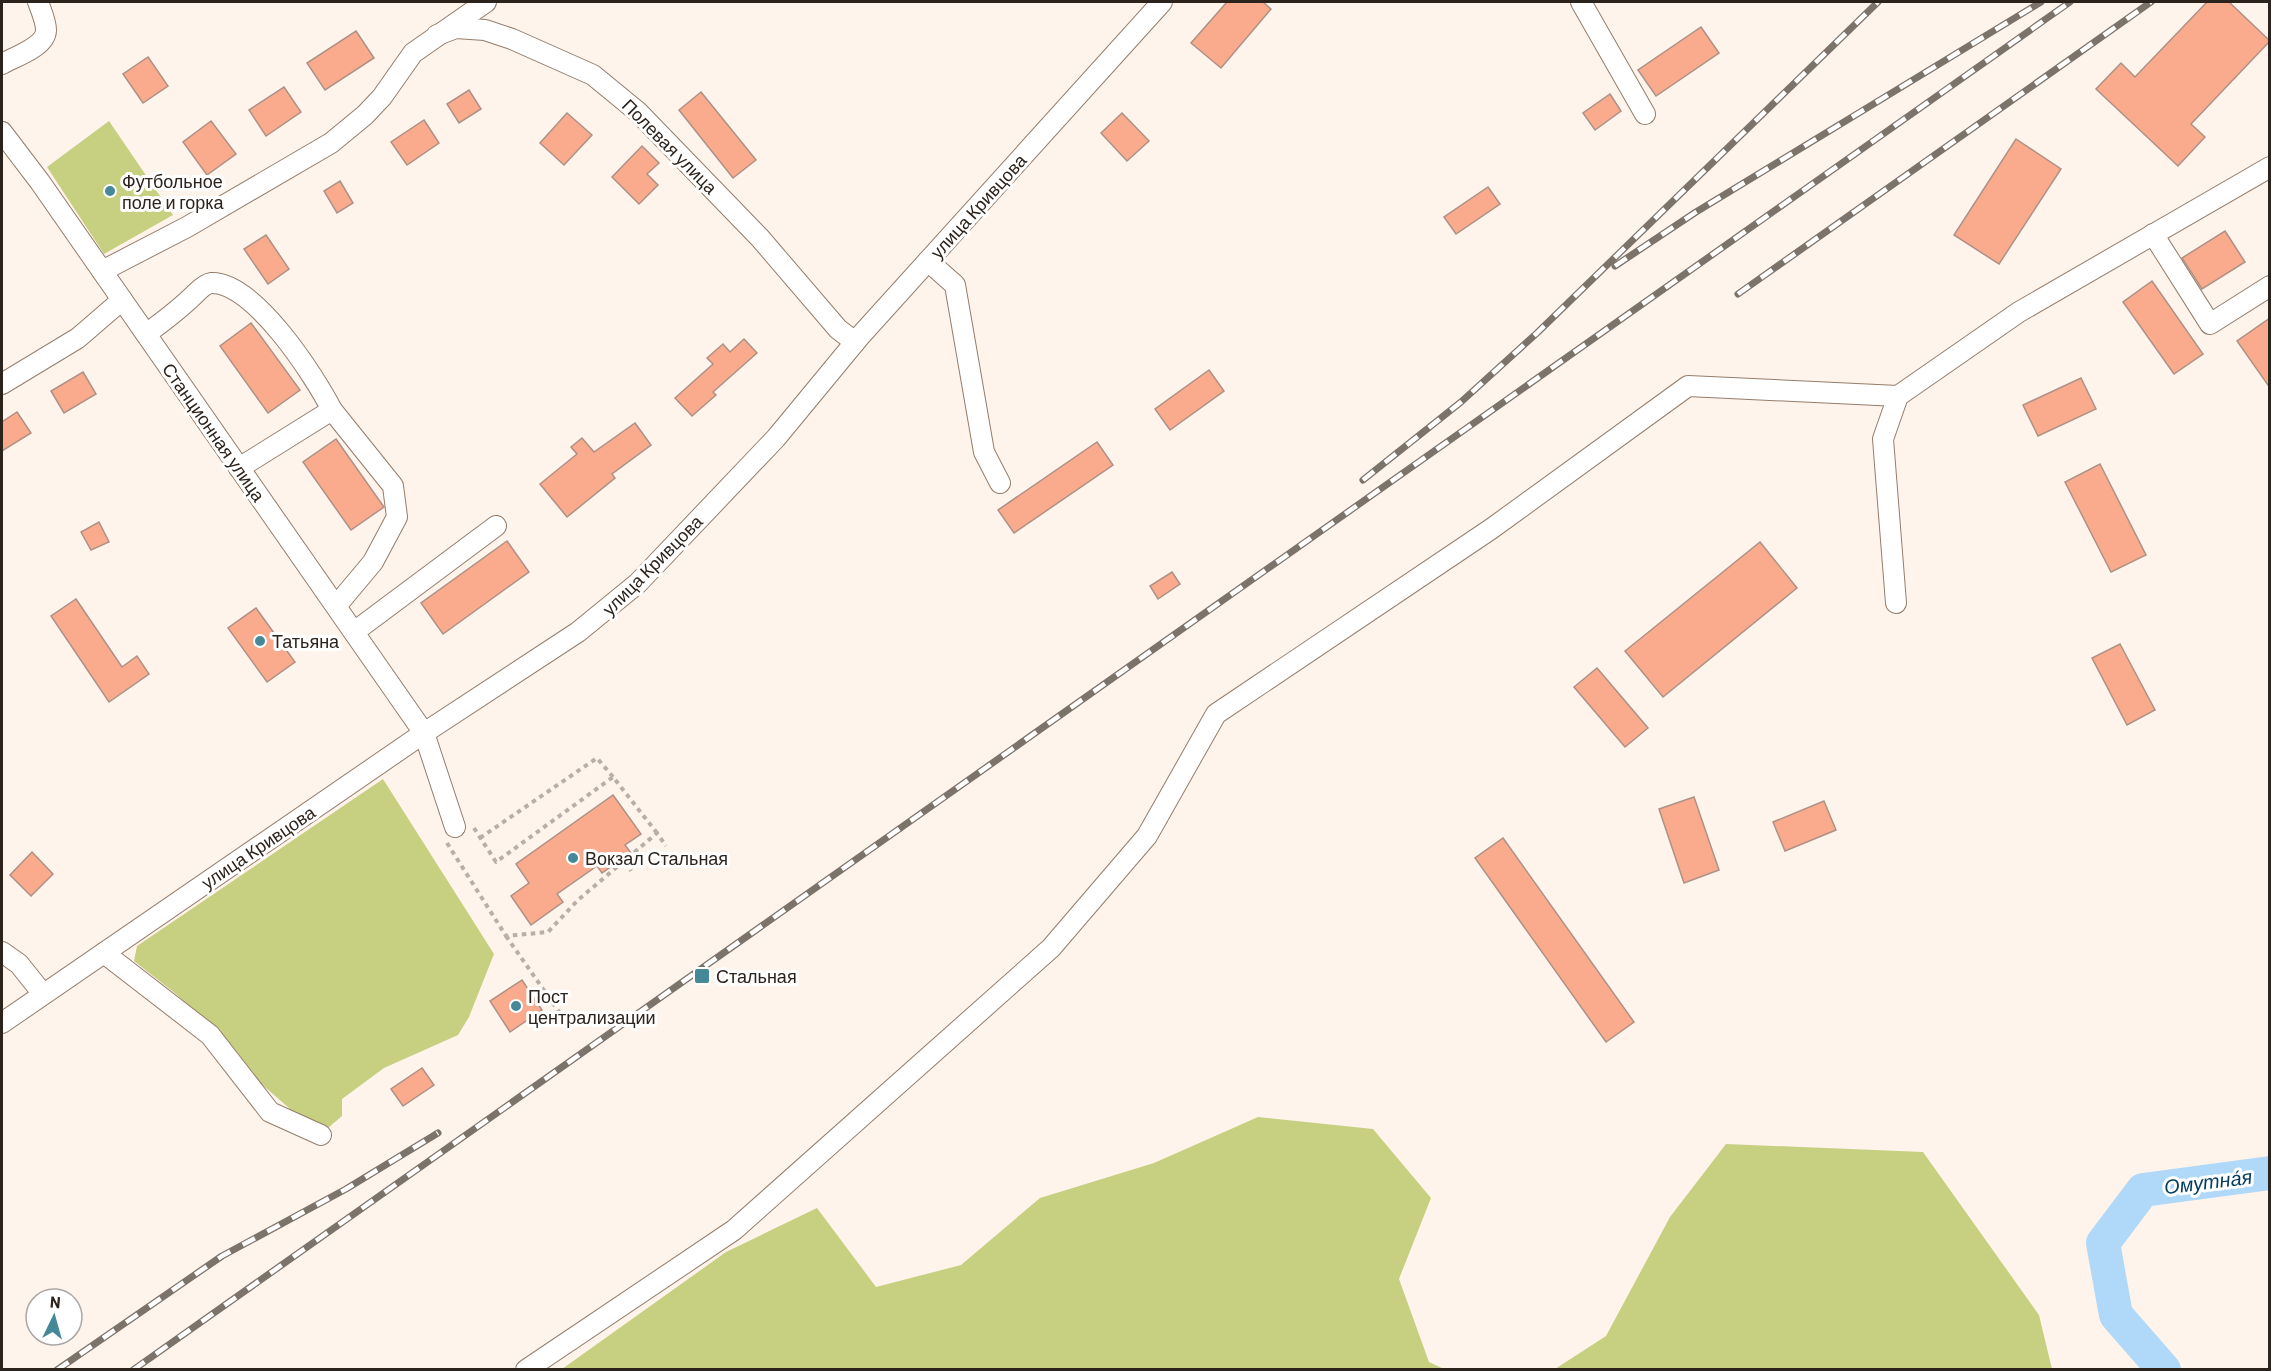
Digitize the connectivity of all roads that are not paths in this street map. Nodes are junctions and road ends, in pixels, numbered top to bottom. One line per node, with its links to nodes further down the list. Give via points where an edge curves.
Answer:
1 (38, 2): 6 (street, via 46,29 44,37)
2 (486, 2): 5 (street)
3 (1162, 2): 11 (street, улица Кривцова)
4 (1581, 2): 7 (street)
5 (437, 35): 12 (street, via 413,53 365,115 331,143 187,227); 16 (street, Полевая улица, via 456,28 485,30 580,68 609,87 752,230 838,329)
6 (2, 64)
7 (1645, 114)
8 (2, 132): 12 (street, Станционная улица)
9 (2270, 167): 10 (street)
10 (2153, 234): 13 (street, via 2211,324); 18 (street, via 2019,312)
11 (928, 261): 16 (street, улица Кривцова); 21 (street, via 955,285 984,452)
12 (102, 271): 14 (street, Станционная улица)
13 (2270, 286)
14 (122, 300): 15 (street, Станционная улица); 17 (street, via 78,338)
15 (146, 334): 19 (street, via 211,283 235,290 268,317 315,378); 20 (street, Станционная улица)
16 (855, 342): 26 (street, улица Кривцова, via 776,438 638,584 578,632)
17 (2, 384)
18 (1898, 396): 23 (street, via 1883,439); 33 (street, via 1688,386 1491,529 1216,714 1147,836 1051,948 734,1230)
19 (332, 410): 20 (street); 24 (street, via 393,486 397,517 373,562)
20 (239, 468): 24 (street, Станционная улица)
21 (1000, 483)
22 (496, 526): 25 (street)
23 (1896, 603)
24 (337, 605): 25 (street, Станционная улица)
25 (354, 632): 26 (street, Станционная улица)
26 (424, 733): 27 (street, Станционная улица); 29 (street, улица Кривцова)
27 (459, 833)
28 (2, 952): 30 (street, via 19,964)
29 (104, 952): 30 (street, улица Кривцова); 32 (street, via 210,1035 270,1112)
30 (43, 994): 31 (street, улица Кривцова)
31 (2, 1023)
32 (321, 1134)
33 (526, 1370)

